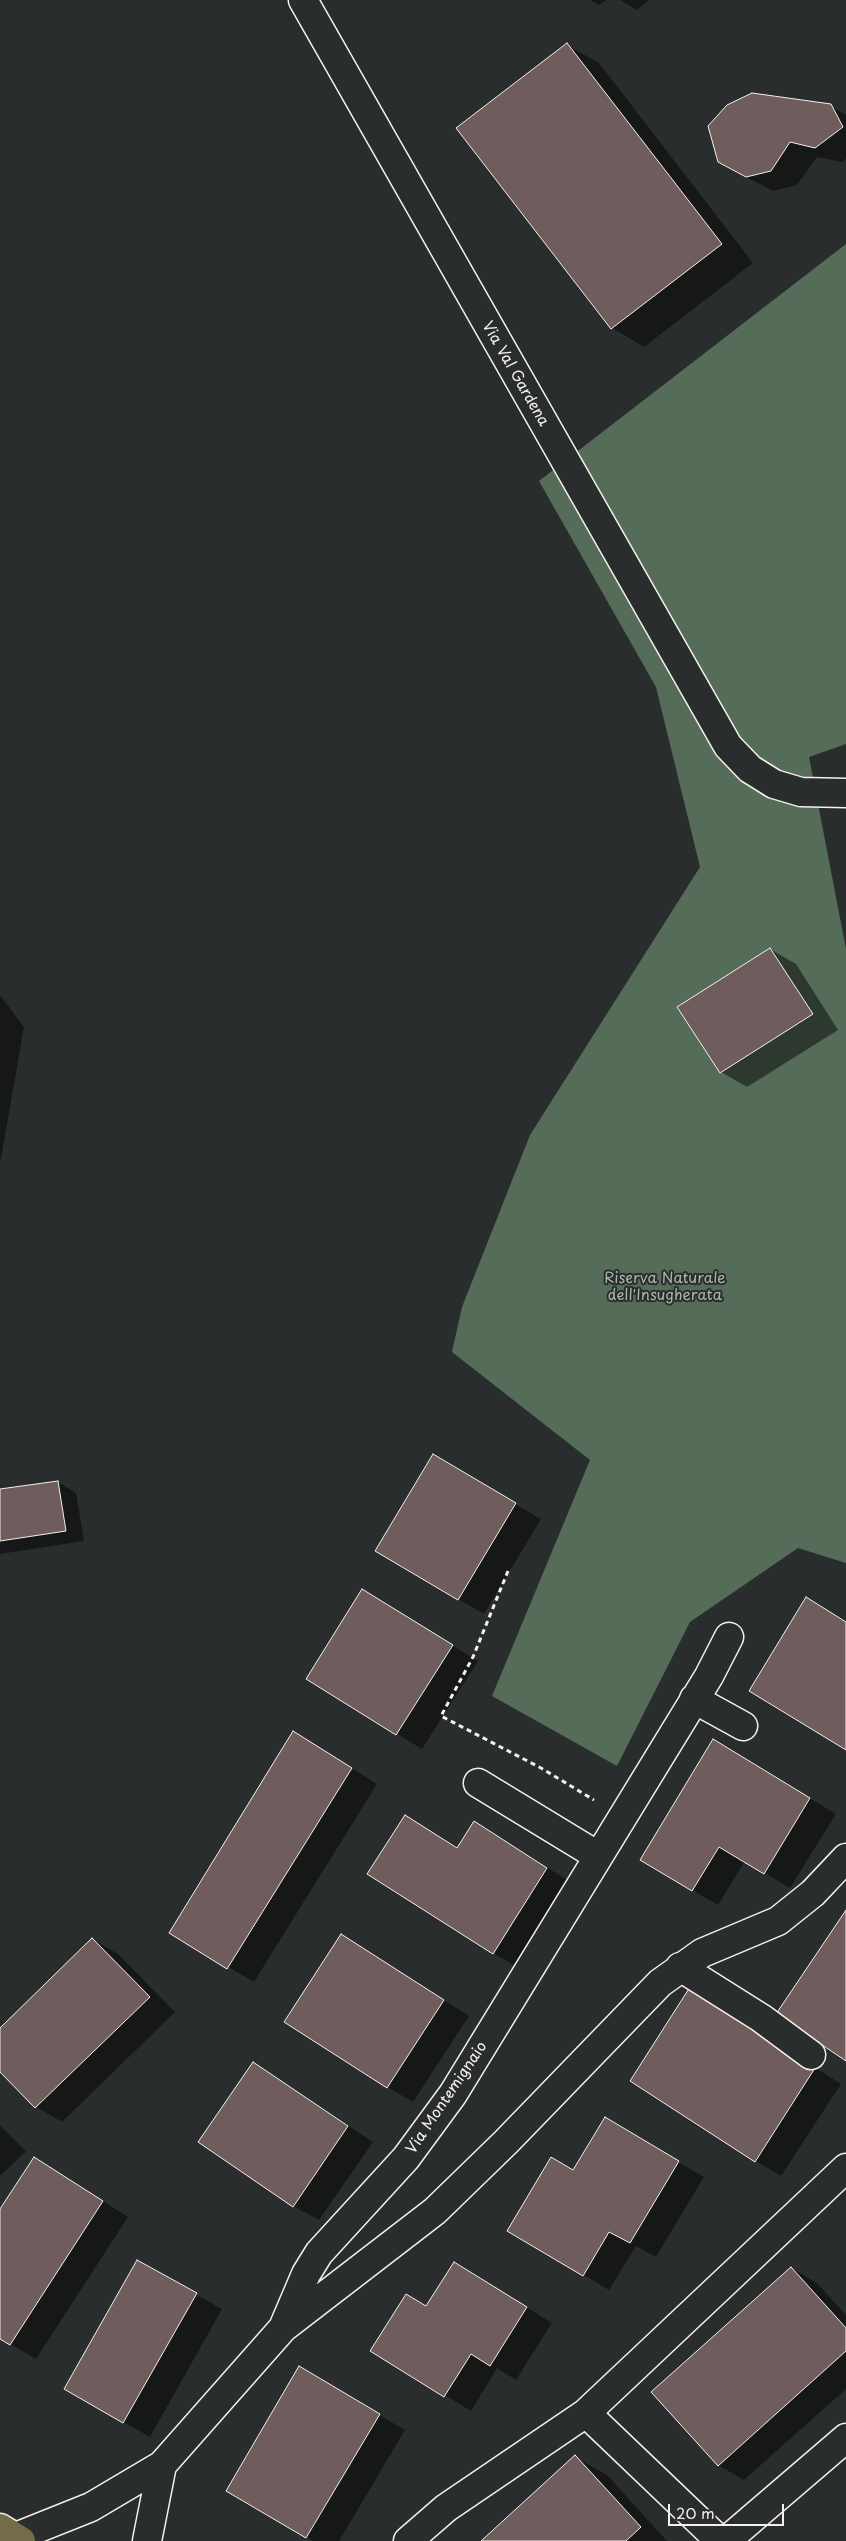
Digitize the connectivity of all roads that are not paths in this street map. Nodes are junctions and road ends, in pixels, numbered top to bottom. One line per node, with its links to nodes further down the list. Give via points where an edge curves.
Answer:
1 (303, 0): 2 (street, Via Val Gardena, via 728,746 750,769 774,784 800,792)
2 (846, 793)
3 (728, 1637): 4 (street, Via Montemignaio)
4 (694, 1699): 5 (street); 7 (street, Via Montemignaio)
5 (743, 1726)
6 (478, 1784): 7 (street)
7 (598, 1856): 12 (street, Via Montemignaio, via 438,2116 396,2170 315,2258)
8 (846, 1858): 9 (street, Via Montemignaio, via 813,1892 778,1921 713,1948)
9 (680, 1967): 10 (street, via 761,2018); 12 (street, Via Montemignaio, via 660,1982 487,2162 435,2211)
10 (811, 2055)
11 (846, 2168): 13 (street)
12 (283, 2328): 15 (street, Via Montemignaio)
13 (586, 2413): 18 (street, via 446,2508); 19 (street)
14 (846, 2438): 20 (street)
15 (162, 2465): 16 (street, Via Montemignaio, via 91,2507); 17 (street)
16 (12, 2535)
17 (147, 2541)
18 (408, 2541)
19 (720, 2541)
20 (726, 2541)

